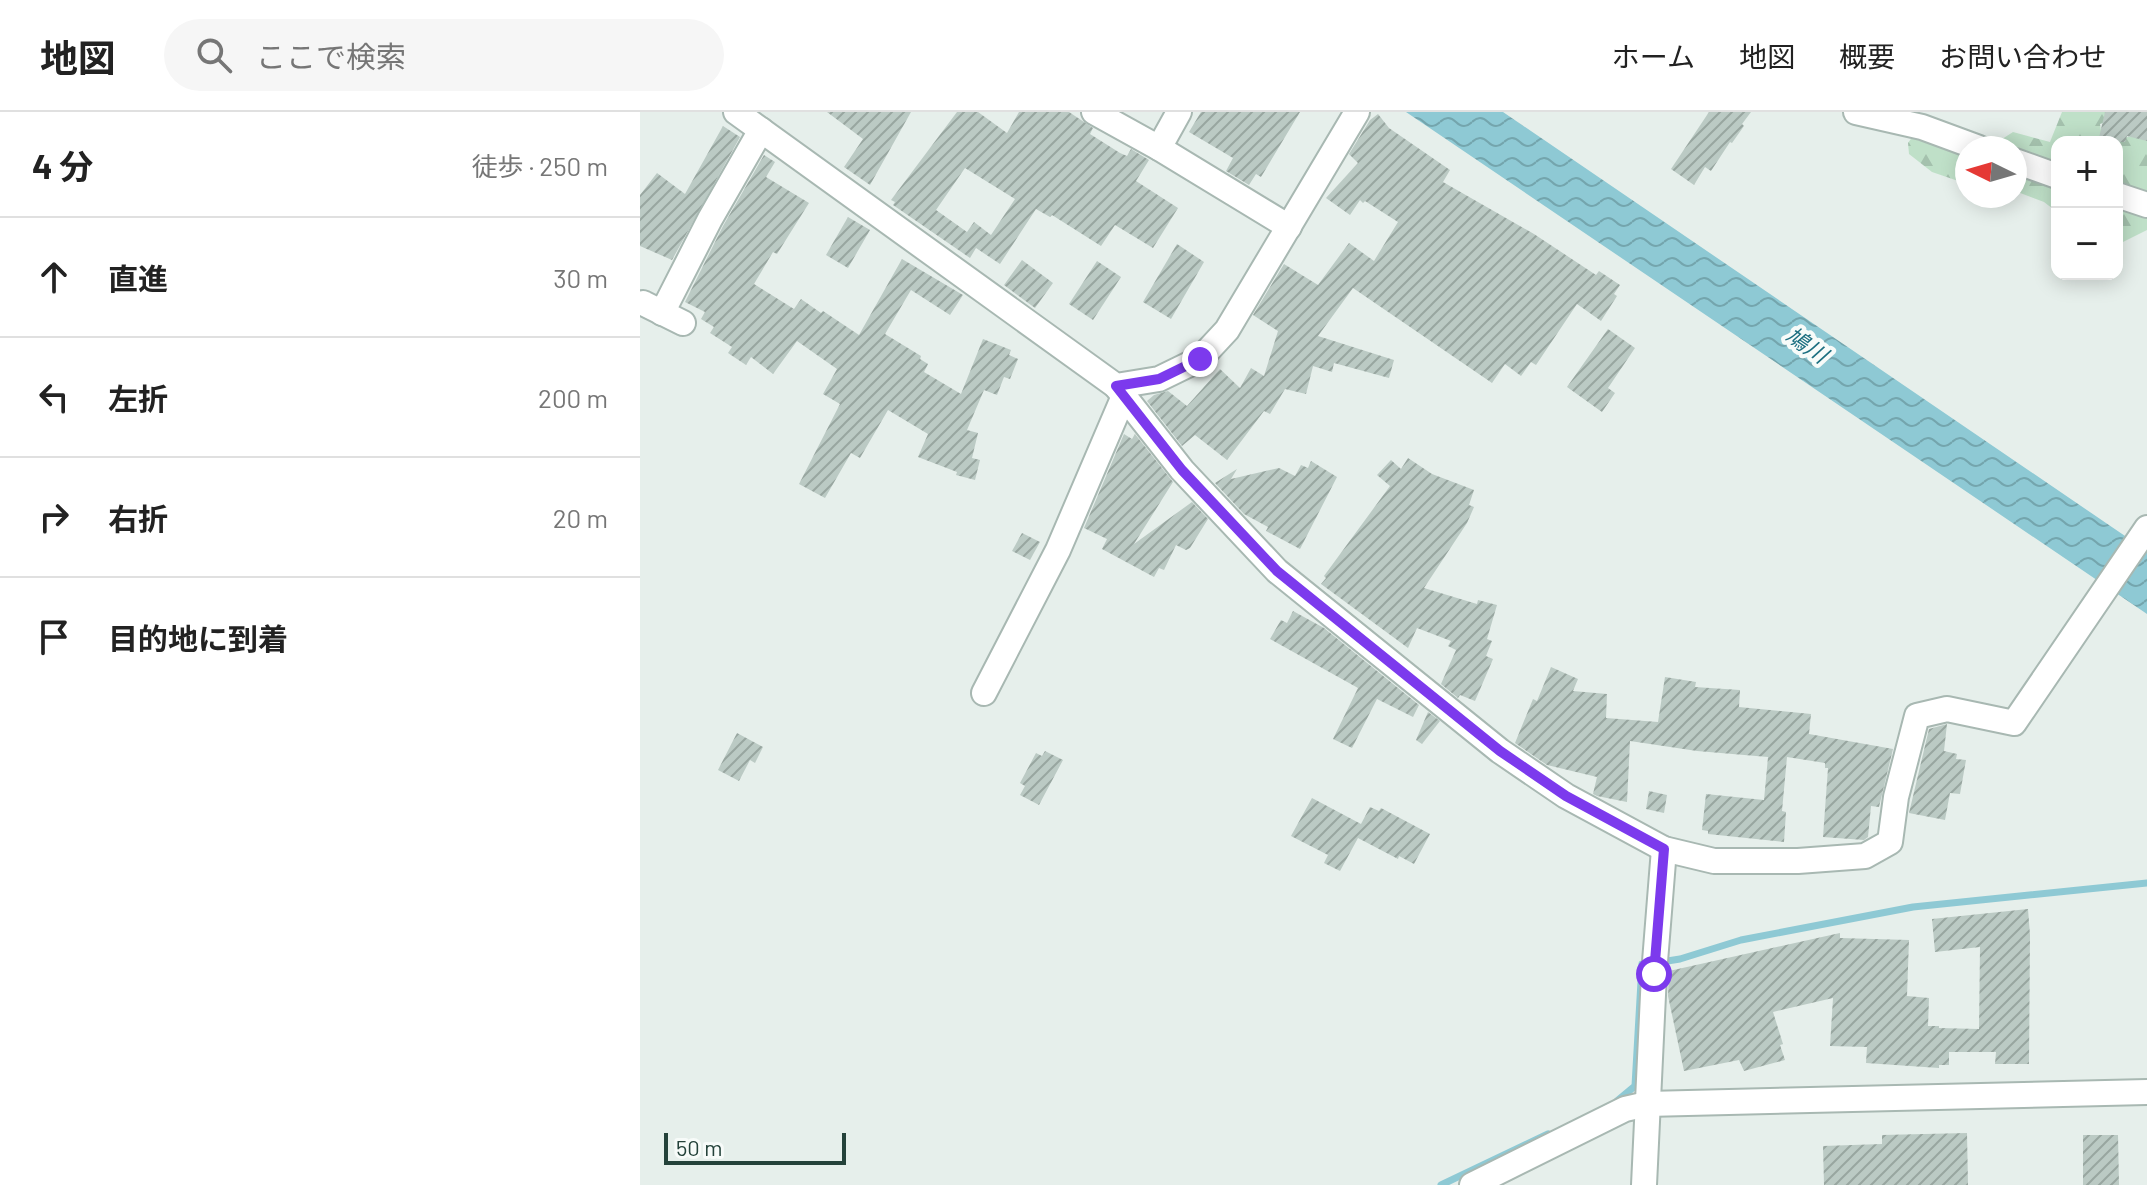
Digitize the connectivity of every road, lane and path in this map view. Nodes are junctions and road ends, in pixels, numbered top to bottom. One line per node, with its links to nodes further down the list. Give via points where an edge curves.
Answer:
1 (736, 112): 6 (street)
2 (1094, 112): 8 (street)
3 (1179, 112): 8 (street)
4 (1357, 112): 13 (street)
5 (1856, 112): 7 (street)
6 (761, 130): 14 (street); 15 (street)
7 (1955, 139)
8 (1159, 148): 13 (street)
9 (2027, 165): 10 (street)
10 (2051, 174)
11 (2123, 197): 12 (street)
12 (2147, 205)
13 (1289, 227): 15 (street, via 1227,330 1200,359)
14 (663, 313)
15 (1120, 391): 17 (street, via 1058,550); 18 (street, via 1182,470 1277,571 1500,751 1566,796)
16 (2144, 532): 18 (street, via 2014,723 1947,709 1917,716 1890,842 1865,856 1798,861 1714,861)
17 (984, 693)
18 (1664, 849): 20 (street)
19 (2147, 1092): 20 (street)
20 (1647, 1104): 21 (street, via 1625,1109); 22 (street)
21 (1472, 1185)
22 (1644, 1185)

